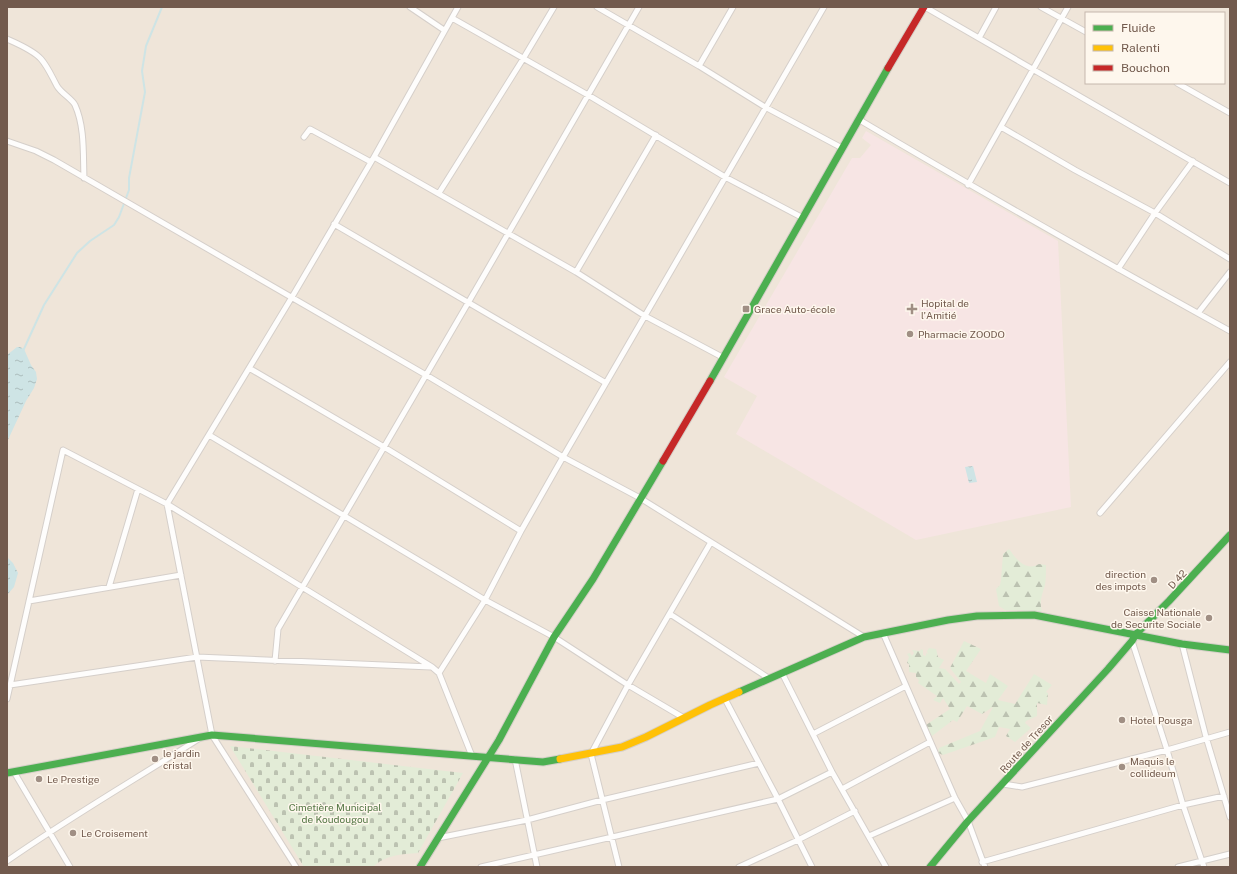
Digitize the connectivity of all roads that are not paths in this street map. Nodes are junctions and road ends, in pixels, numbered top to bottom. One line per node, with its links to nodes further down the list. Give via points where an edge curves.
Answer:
1 (410, 7): 15 (street)
2 (458, 7): 12 (street)
3 (554, 7): 19 (street)
4 (597, 7): 14 (street)
5 (638, 7): 14 (street)
6 (733, 7): 20 (street)
7 (824, 7): 24 (street)
8 (924, 7): 17 (street); 26 (street)
9 (996, 7): 17 (street)
10 (1041, 7): 13 (street)
11 (1068, 7): 13 (street)
12 (452, 18): 15 (street); 19 (street)
13 (1062, 18): 16 (street); 21 (street)
14 (628, 26): 20 (street); 23 (street)
15 (444, 30): 32 (street)
16 (1085, 31)
17 (979, 38): 21 (street)
18 (7, 39): 36 (street, via 40,58 57,87 75,104 81,127)
19 (523, 59): 23 (street); 39 (street)
20 (699, 66): 24 (street)
21 (1034, 70): 27 (street); 33 (street)
22 (1179, 84): 25 (street)
23 (588, 95): 28 (street); 43 (street)
24 (765, 107): 31 (street); 35 (street)
25 (1230, 112)
26 (858, 119): 31 (street); 38 (street)
27 (1001, 127): 38 (street); 40 (street)
28 (656, 135): 35 (street); 46 (street)
29 (304, 137): 34 (street, via 310,129)
30 (7, 141): 36 (street, via 36,151)
31 (842, 148): 41 (street)
32 (374, 157): 34 (street); 39 (street)
33 (1193, 161): 37 (street); 40 (street)
34 (371, 162): 42 (street)
35 (725, 177): 41 (street); 51 (street)
36 (84, 178): 48 (street)
37 (1230, 183)
38 (968, 185): 45 (street)
39 (439, 193): 43 (street)
40 (1155, 212): 44 (street); 45 (street)
41 (803, 218): 53 (street)
42 (334, 224): 48 (street); 49 (street)
43 (508, 233): 46 (street); 49 (street)
44 (1230, 259)
45 (1118, 269): 50 (street)
46 (576, 272): 51 (street)
47 (1230, 272): 50 (street)
48 (292, 297): 55 (street); 56 (street)
49 (468, 304): 56 (street); 57 (street)
50 (1198, 313): 52 (street)
51 (645, 316): 53 (street); 57 (street)
52 (1230, 331)
53 (724, 358): 62 (street)
54 (1230, 362): 64 (street)
55 (249, 368): 58 (street); 59 (street)
56 (426, 375): 59 (street); 60 (street)
57 (606, 383): 60 (street)
58 (209, 435): 63 (street); 65 (street)
59 (384, 447): 65 (street); 66 (street)
60 (563, 457): 62 (street); 66 (street)
61 (138, 489): 63 (street); 70 (street); 73 (street, via 62,450)
62 (640, 498): 68 (street); 77 (street, via 593,579)
63 (167, 504): 69 (street); 71 (street)
64 (1100, 513)
65 (344, 516): 71 (street); 72 (street)
66 (521, 531): 72 (street)
67 (1230, 535): 76 (street, D 42 / D 42)
68 (711, 542): 74 (street); 78 (street)
69 (181, 575): 70 (street); 82 (street)
70 (109, 587): 73 (street)
71 (303, 588): 83 (street, via 278,629); 84 (street)
72 (485, 600): 77 (street); 85 (street)
73 (29, 601): 88 (street)
74 (670, 614): 87 (street); 89 (street)
75 (883, 633): 76 (street, via 977,616 1034,615); 78 (street); 90 (street)
76 (1136, 634): 79 (street, Route de Tresor); 80 (street)
77 (554, 637): 89 (street); 103 (street)
78 (864, 637): 86 (street)
79 (1132, 641): 100 (street); 108 (street, Route de Tresor); 118 (street)
80 (1182, 644): 81 (street); 98 (street)
81 (1230, 650)
82 (197, 657): 83 (street); 88 (street); 96 (street)
83 (275, 661): 84 (street)
84 (432, 668): 85 (street)
85 (439, 673): 102 (street)
86 (782, 673): 87 (street); 95 (street)
87 (770, 679): 92 (street)
88 (10, 685): 91 (street)
89 (628, 685): 93 (street); 101 (street)
90 (906, 686): 95 (street); 99 (street)
91 (7, 699)
92 (724, 699): 93 (street); 105 (street)
93 (684, 718): 101 (street, via 646,737)
94 (1230, 732): 98 (street)
95 (813, 734): 107 (street)
96 (212, 735): 97 (street); 102 (street); 130 (street)
97 (202, 737): 106 (street); 119 (street)
98 (1206, 737): 100 (street); 110 (street)
99 (930, 742): 109 (street); 112 (street)
100 (1167, 750): 108 (street, via 1022,787); 114 (street)
101 (591, 754): 104 (street, via 544,762); 113 (street)
102 (472, 756): 103 (street)
103 (488, 757): 104 (street); 122 (street)
104 (514, 759): 117 (street)
105 (759, 763): 111 (street); 113 (street)
106 (10, 772): 119 (street)
107 (832, 772): 109 (street); 111 (street)
108 (1003, 784): 118 (street, Route de Tresor)
109 (842, 789): 115 (street)
110 (1224, 796): 114 (street); 116 (street)
111 (778, 798): 121 (street); 123 (street)
112 (955, 798): 118 (street); 120 (street)
113 (602, 800): 117 (street); 121 (street)
114 (1182, 805): 127 (street); 128 (street)
115 (855, 811): 120 (street); 123 (street)
116 (1230, 817)
117 (527, 820): 122 (street); 125 (street)
118 (968, 821): 128 (street); 138 (street, Route de Tresor)
119 (49, 832): 126 (street); 129 (street)
120 (869, 836): 137 (street)
121 (612, 837): 125 (street); 134 (street)
122 (438, 838): 131 (street)
123 (798, 840): 135 (street); 136 (street)
124 (1230, 854): 127 (street)
125 (534, 855): 132 (street); 133 (street)
126 (7, 861)
127 (1202, 861): 139 (street); 140 (street)
128 (984, 864)
129 (70, 867)
130 (296, 867)
131 (420, 867)
132 (481, 867)
133 (537, 867)
134 (619, 867)
135 (739, 867)
136 (812, 867)
137 (886, 867)
138 (930, 867)
139 (1178, 867)
140 (1204, 867)

